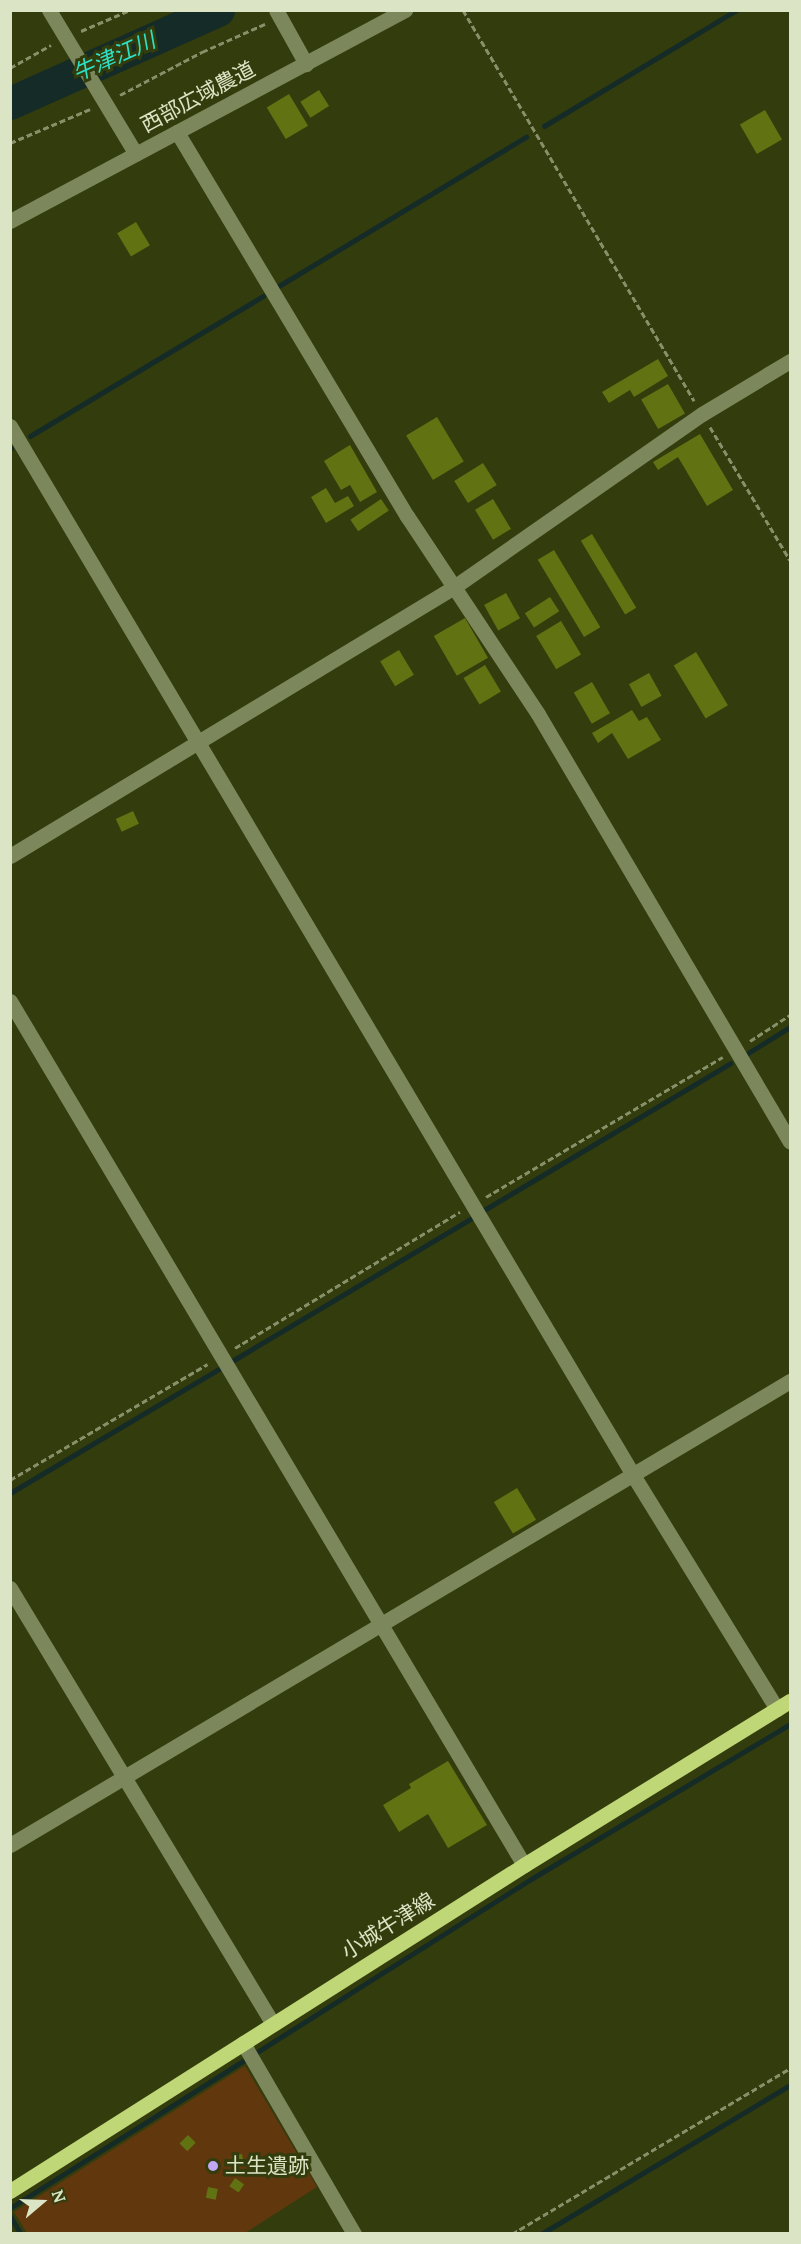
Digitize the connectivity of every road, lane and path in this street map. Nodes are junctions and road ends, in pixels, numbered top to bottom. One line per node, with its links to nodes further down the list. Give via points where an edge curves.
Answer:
1 (49, 10): 6 (street)
2 (405, 10): 5 (street, 西部広域農道)
3 (463, 10): 12 (path)
4 (278, 14): 5 (street); 6 (path)
5 (306, 64): 7 (street, 西部広域農道)
6 (105, 103): 8 (path); 9 (street)
7 (177, 132): 9 (street, 西部広域農道); 15 (street, via 407,516)
8 (10, 143)
9 (136, 154): 10 (street, 西部広域農道)
10 (10, 220)
11 (790, 361): 12 (street)
12 (702, 414): 14 (path); 15 (street)
13 (10, 426): 16 (street)
14 (790, 560)
15 (454, 587): 16 (street); 20 (street, via 538,714)
16 (200, 743): 17 (street); 22 (street)
17 (10, 856)
18 (10, 1000): 23 (street)
19 (790, 1015): 20 (path)
20 (735, 1049): 21 (street); 22 (path)
21 (790, 1141)
22 (472, 1205): 23 (path); 25 (street)
23 (223, 1356): 26 (path); 28 (street)
24 (790, 1381): 25 (street)
25 (633, 1475): 28 (street); 29 (street)
26 (10, 1480)
27 (10, 1588): 30 (street)
28 (380, 1625): 30 (street); 32 (street)
29 (784, 1705): 32 (main road, 小城牛津線)
30 (124, 1777): 31 (street); 33 (street)
31 (10, 1845)
32 (524, 1865): 33 (main road, 小城牛津線)
33 (273, 2024): 34 (main road, 小城牛津線)
34 (243, 2043): 36 (main road, 小城牛津線); 37 (street)
35 (790, 2068): 38 (path)
36 (12, 2188)
37 (354, 2234)
38 (512, 2234)

